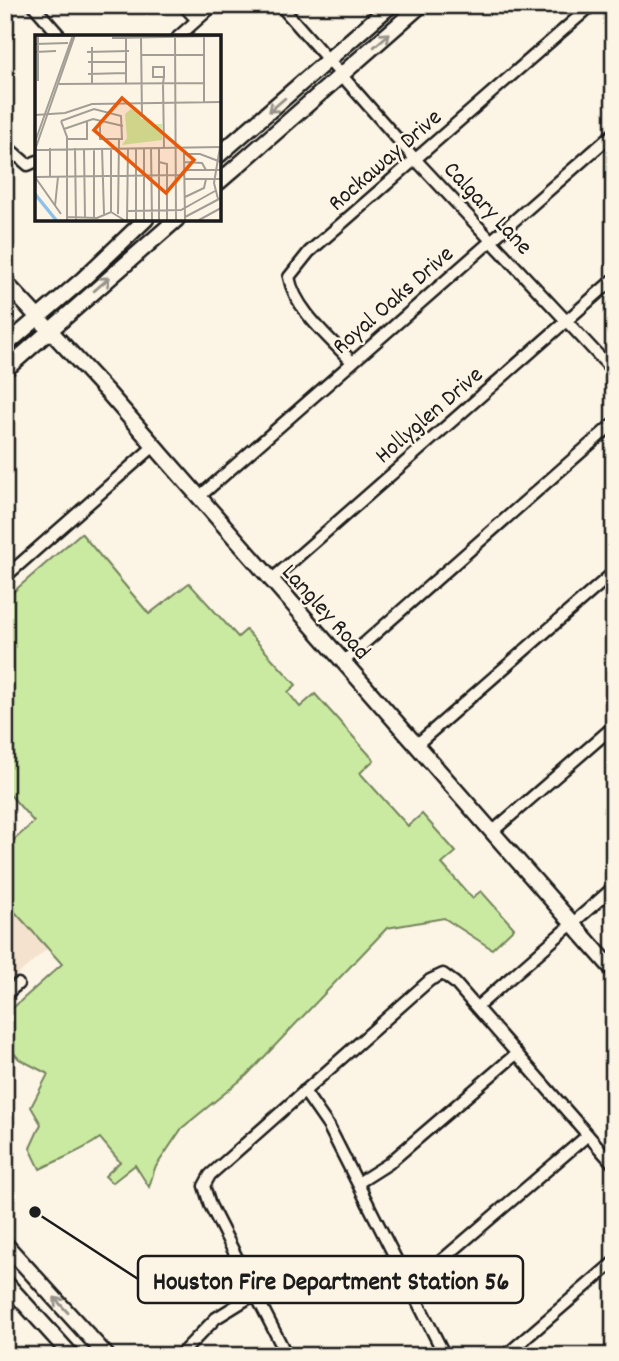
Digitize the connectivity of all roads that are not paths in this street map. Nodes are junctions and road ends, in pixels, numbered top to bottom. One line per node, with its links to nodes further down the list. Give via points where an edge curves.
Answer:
1 (33, 5): 9 (street)
2 (183, 5): 8 (street)
3 (214, 5): 8 (street)
4 (280, 5): 11 (street, Calgary Lane)
5 (391, 5): 11 (main road)
6 (422, 5): 12 (main road, one-way to 6)
7 (592, 5): 17 (street, Rockaway Drive)
8 (197, 20): 10 (street)
9 (59, 35)
10 (180, 35)
11 (329, 60): 12 (street, Calgary Lane); 15 (main road, one-way to 15)
12 (342, 75): 17 (street, Calgary Lane); 19 (main road)
13 (614, 132): 25 (street, Royal Oaks Drive)
14 (7, 146): 18 (street, via 28,165)
15 (220, 155)
16 (220, 157): 19 (main road)
17 (415, 159): 25 (street, Calgary Lane); 32 (street, Rockaway Drive, via 309,252 289,277 304,308)
18 (35, 162)
19 (232, 171): 20 (main road)
20 (220, 181)
21 (145, 220): 28 (main road)
22 (155, 220): 24 (main road)
23 (176, 220): 24 (main road)
24 (163, 231): 30 (main road, one-way to 24)
25 (490, 241): 29 (street, Calgary Lane); 32 (street, Royal Oaks Drive)
26 (614, 279): 29 (street, Hollyglen Drive)
27 (5, 282): 28 (main road, Langley Road)
28 (40, 317): 30 (main road, Langley Road); 31 (main road)
29 (565, 321): 34 (street, Calgary Lane); 40 (street, Hollyglen Drive)
30 (51, 329): 33 (main road); 36 (main road, Langley Road)
31 (5, 346)
32 (352, 362): 37 (street, Royal Oaks Drive)
33 (5, 370)
34 (614, 372)
35 (614, 423): 41 (street)
36 (154, 446): 37 (main road, Langley Road); 39 (street)
37 (198, 497): 40 (main road, Langley Road)
38 (614, 572): 43 (street)
39 (5, 577)
40 (270, 581): 41 (main road, Langley Road)
41 (343, 662): 43 (main road, Langley Road)
42 (614, 726): 44 (street)
43 (415, 746): 44 (main road, Langley Road)
44 (492, 832): 46 (main road, Langley Road)
45 (614, 887): 46 (street)
46 (572, 923): 47 (main road, Langley Road); 50 (street)
47 (614, 971)
48 (18, 984): 49 (street)
49 (5, 995)
50 (477, 1007): 51 (street); 52 (street, via 443,974 430,980)
51 (516, 1054): 53 (street); 55 (street, via 387,1164)
52 (304, 1091): 55 (street); 60 (street, via 217,1168 204,1186)
53 (588, 1135): 54 (street); 59 (street)
54 (614, 1165)
55 (358, 1183): 59 (street)
56 (7, 1250): 62 (main road, one-way to 56)
57 (614, 1262): 66 (street)
58 (5, 1283): 61 (main road)
59 (409, 1283): 65 (street)
60 (255, 1294): 63 (street, via 216,1318); 64 (street)
61 (72, 1356)
62 (107, 1356)
63 (179, 1356)
64 (287, 1356)
65 (445, 1356)
66 (505, 1356)

